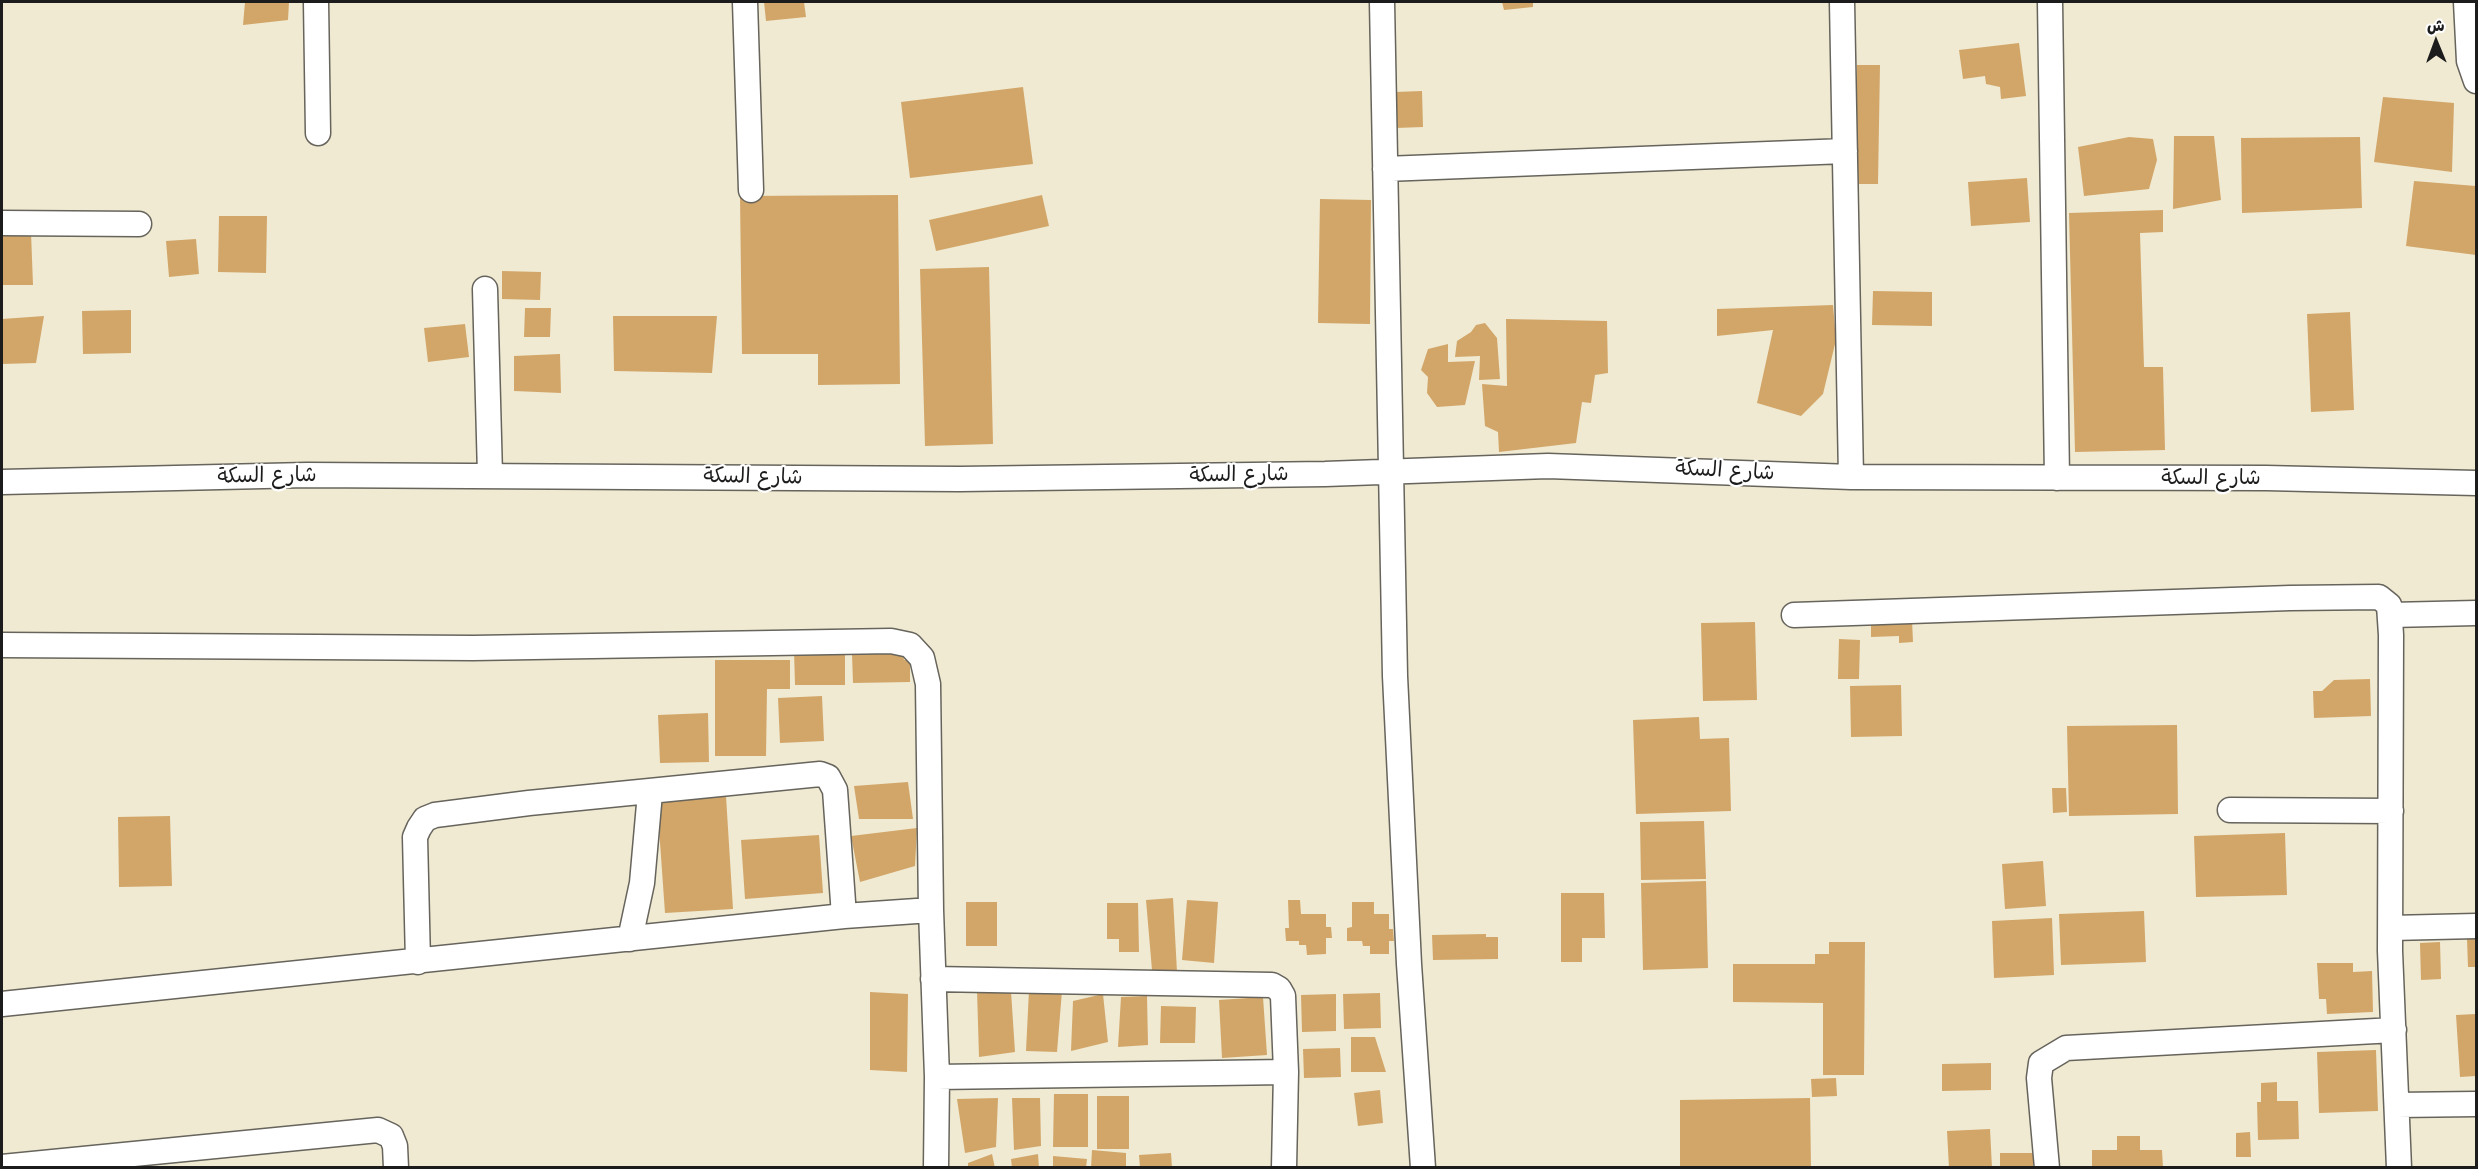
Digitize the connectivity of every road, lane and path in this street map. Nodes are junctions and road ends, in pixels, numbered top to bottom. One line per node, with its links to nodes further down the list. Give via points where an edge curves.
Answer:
1 (316, 2): 8 (street)
2 (745, 2): 11 (street)
3 (1382, 2): 10 (street)
4 (1842, 2): 9 (street)
5 (2050, 2): 18 (street)
6 (2466, 2): 7 (street, via 2469,61)
7 (2476, 81)
8 (318, 133)
9 (1845, 152): 10 (street); 17 (street)
10 (1385, 169): 15 (street)
11 (751, 190)
12 (2, 223): 13 (street)
13 (139, 224)
14 (485, 289): 16 (street)
15 (1389, 471): 16 (street, شارع السكة, via 960,479); 17 (street, شارع السكة, via 1572,466); 46 (street, via 1401,809)
16 (490, 475): 19 (street, شارع السكة)
17 (1851, 477): 18 (street, شارع السكة)
18 (2057, 478): 20 (street, شارع السكة)
19 (2, 482)
20 (2476, 483)
21 (2476, 613): 23 (street)
22 (1794, 615): 23 (street, via 2379,597 2389,605)
23 (2391, 615): 27 (street)
24 (2, 645): 28 (street, via 473,648 891,641 910,645 922,658 928,684)
25 (650, 793): 29 (street, via 820,774 828,777 835,790); 32 (street, via 642,883); 33 (street, via 529,803 425,819 415,837)
26 (2230, 810): 27 (street)
27 (2391, 811): 31 (street)
28 (931, 910): 29 (street); 34 (street)
29 (844, 916): 32 (street)
30 (2476, 926): 31 (street)
31 (2391, 928): 36 (street)
32 (630, 939): 33 (street)
33 (418, 962): 35 (street)
34 (933, 979): 37 (street, via 1272,985 1283,996); 38 (street)
35 (2, 1004)
36 (2394, 1030): 40 (street); 47 (street, via 2066,1048 2041,1063)
37 (1286, 1072): 38 (street); 45 (street)
38 (937, 1077): 44 (street)
39 (2476, 1104): 40 (street)
40 (2397, 1105): 48 (street)
41 (175, 1159): 42 (street); 43 (street, via 378,1130 391,1136)
42 (2, 1167)
43 (396, 1167)
44 (936, 1167)
45 (1284, 1167)
46 (1423, 1167)
47 (2047, 1167)
48 (2399, 1167)

